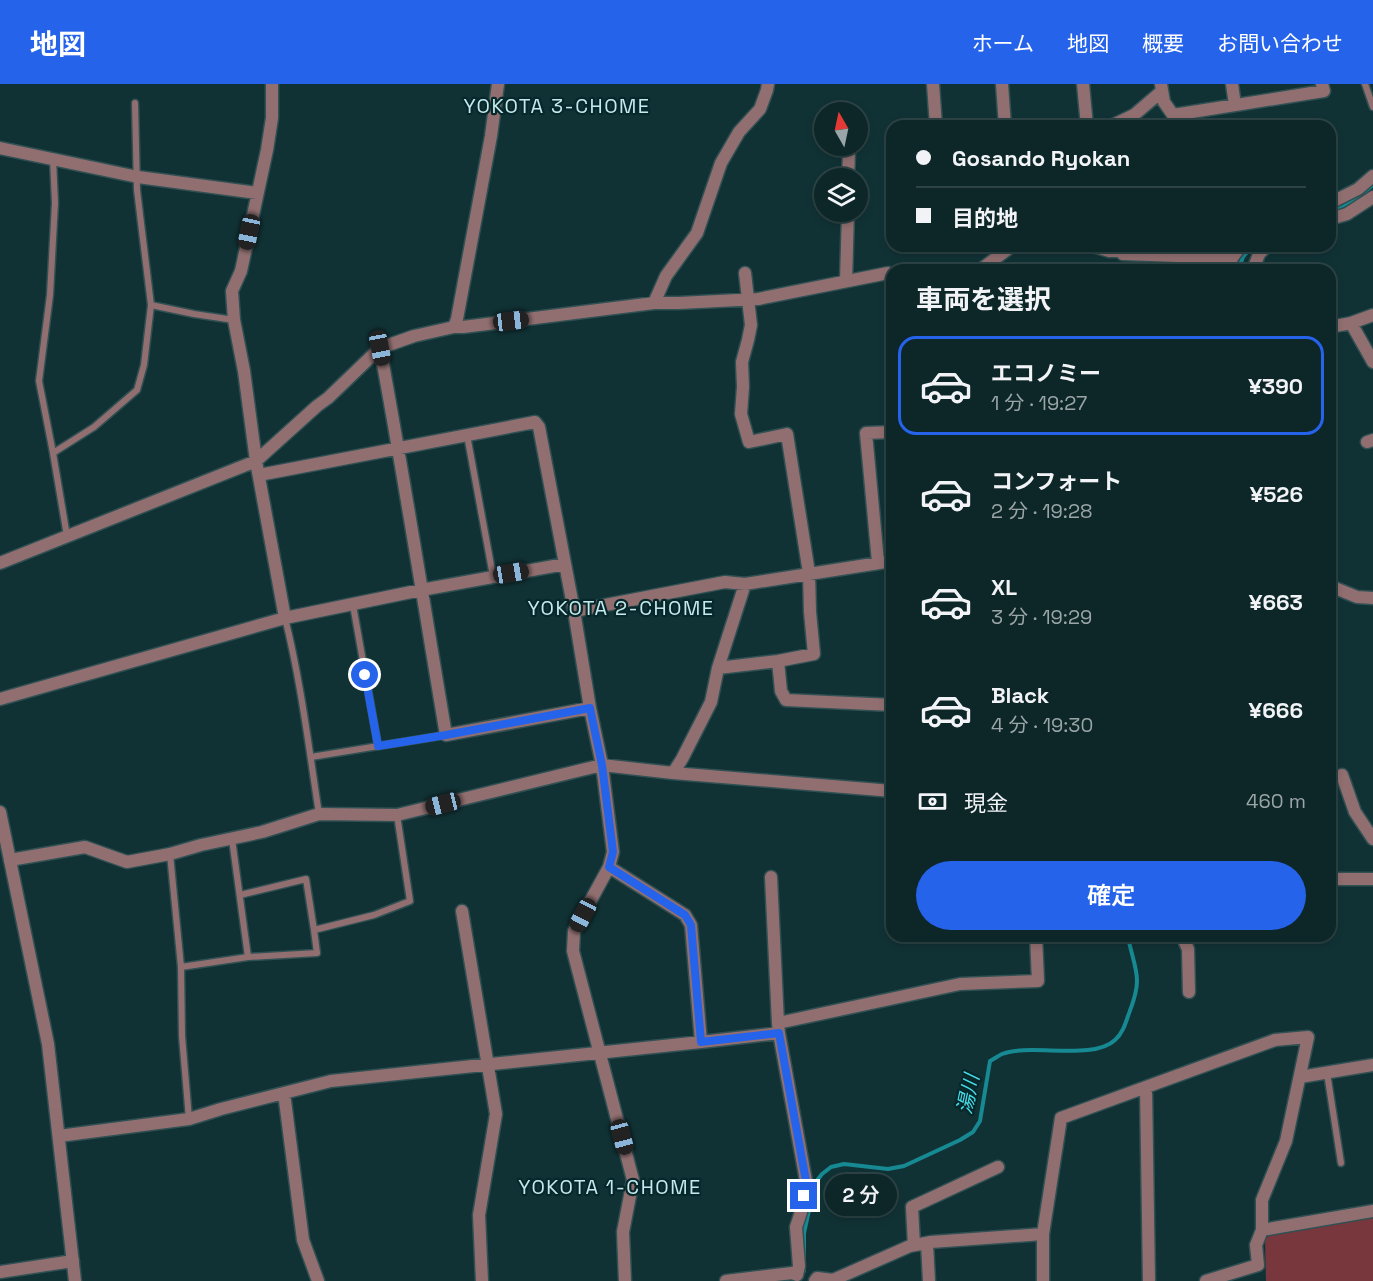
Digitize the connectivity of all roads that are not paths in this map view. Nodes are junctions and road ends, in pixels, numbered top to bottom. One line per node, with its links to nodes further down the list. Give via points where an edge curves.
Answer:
1 (272, 84): 22 (street, via 272,118)
2 (498, 84): 41 (street)
3 (768, 84): 35 (street, via 760,109 739,132 721,163 697,233 666,276)
4 (933, 84): 14 (street)
5 (1002, 84): 15 (street)
6 (1083, 84): 16 (street)
7 (1232, 84): 12 (street)
8 (1322, 84): 12 (street, via 1324,92)
9 (1365, 84): 13 (lane)
10 (1161, 87): 12 (street, via 1164,102 1173,115); 17 (street, via 1134,115)
11 (135, 103): 21 (lane)
12 (1235, 105)
13 (1373, 106)
14 (936, 120)
15 (1005, 120)
16 (1086, 120)
17 (1123, 120)
18 (0, 148): 19 (street)
19 (53, 159): 21 (street); 47 (lane, via 50,295 39,381)
20 (1373, 176): 24 (street)
21 (138, 177): 22 (street); 36 (lane)
22 (257, 193): 38 (street, via 241,271 232,291)
23 (1373, 197): 25 (street)
24 (1336, 200)
25 (1336, 217)
26 (848, 222): 33 (street)
27 (1004, 252): 29 (street)
28 (1193, 252): 30 (street)
29 (988, 264)
30 (1230, 264)
31 (745, 273): 34 (street)
32 (886, 273): 33 (street)
33 (846, 281): 34 (street)
34 (749, 300): 35 (street); 55 (street, via 751,325 742,362 741,414 749,442 787,434)
35 (654, 303): 41 (street)
36 (151, 305): 38 (lane); 47 (lane, via 137,390 94,427)
37 (1373, 315): 39 (street)
38 (234, 320): 48 (street)
39 (1351, 323): 40 (street); 43 (street)
40 (1336, 326)
41 (454, 327): 42 (street)
42 (380, 348): 46 (street); 48 (street)
43 (1373, 362)
44 (886, 432): 52 (street, via 866,434)
45 (467, 435): 46 (street); 54 (street, via 535,422 539,427); 56 (lane)
46 (399, 448): 49 (street); 59 (street)
47 (53, 453): 50 (lane)
48 (256, 461): 49 (street); 50 (street)
49 (259, 475): 63 (street)
50 (67, 536): 53 (street)
51 (886, 561): 52 (street)
52 (878, 562): 55 (street)
53 (0, 563)
54 (565, 564): 56 (street); 62 (street)
55 (809, 573): 57 (street); 64 (street, via 814,654)
56 (493, 576): 59 (street)
57 (744, 584): 62 (street, via 725,582); 65 (street)
58 (1336, 588): 60 (street, via 1357,597)
59 (421, 590): 61 (street); 69 (street)
60 (1373, 598)
61 (352, 604): 63 (street); 70 (lane)
62 (574, 611): 68 (street)
63 (285, 618): 66 (street); 71 (lane)
64 (778, 661): 65 (street); 67 (street, via 781,691 786,700)
65 (718, 668): 73 (street, via 711,702)
66 (0, 699)
67 (886, 705)
68 (590, 708): 69 (street); 72 (street)
69 (446, 735): 70 (lane)
70 (378, 746): 71 (lane)
71 (311, 757): 76 (lane)
72 (602, 765): 73 (street); 77 (street); 83 (street, via 613,852)
73 (673, 773): 75 (street)
74 (1342, 775): 80 (street, via 1354,812)
75 (886, 791)
76 (319, 814): 77 (street); 79 (street)
77 (397, 815): 89 (lane, via 410,901)
78 (1, 820): 82 (street)
79 (232, 839): 81 (street); 87 (lane)
80 (1373, 839)
81 (170, 854): 82 (street, via 127,861 85,847); 93 (lane)
82 (10, 860): 105 (street, via 48,1044)
83 (609, 867): 96 (street, via 685,915 691,925); 97 (street, via 574,931 573,951)
84 (771, 877): 95 (street)
85 (1336, 879): 86 (street)
86 (1373, 879)
87 (240, 895): 89 (lane, via 306,879); 92 (lane)
88 (462, 911): 98 (street)
89 (314, 930): 92 (lane, via 317,953)
90 (1036, 942): 95 (street, via 1038,981 960,984)
91 (1185, 942): 94 (street)
92 (248, 957): 93 (lane)
93 (182, 967): 104 (lane, via 182,1036)
94 (1189, 992)
95 (778, 1028): 96 (street); 115 (street, via 806,1181 796,1227)
96 (701, 1042): 97 (street)
97 (600, 1052): 98 (street); 120 (street, via 633,1180 623,1232)
98 (488, 1064): 103 (street, via 331,1081); 119 (street, via 496,1114 479,1215)
99 (1373, 1065): 100 (street)
100 (1327, 1073): 101 (street); 106 (lane)
101 (1300, 1077): 102 (street, via 1308,1037 1275,1040); 109 (street, via 1286,1141 1262,1200)
102 (1146, 1087): 110 (street, via 1061,1118); 125 (street)
103 (284, 1093): 104 (street); 118 (street, via 303,1240)
104 (189, 1119): 105 (street)
105 (59, 1136): 113 (street)
106 (1341, 1163)
107 (998, 1167): 112 (street, via 912,1207)
108 (1373, 1211): 109 (street)
109 (1262, 1230): 126 (street, via 1256,1245 1258,1265)
110 (1043, 1234): 111 (street); 124 (street)
111 (927, 1243): 112 (street); 123 (street)
112 (914, 1245): 116 (street)
113 (73, 1262): 114 (street); 117 (street)
114 (0, 1272)
115 (801, 1278): 121 (street, via 792,1273)
116 (833, 1280): 122 (street)
117 (75, 1281)
118 (318, 1281)
119 (482, 1281)
120 (625, 1281)
121 (726, 1281)
122 (815, 1281)
123 (929, 1281)
124 (1043, 1281)
125 (1149, 1281)
126 (1206, 1281)

